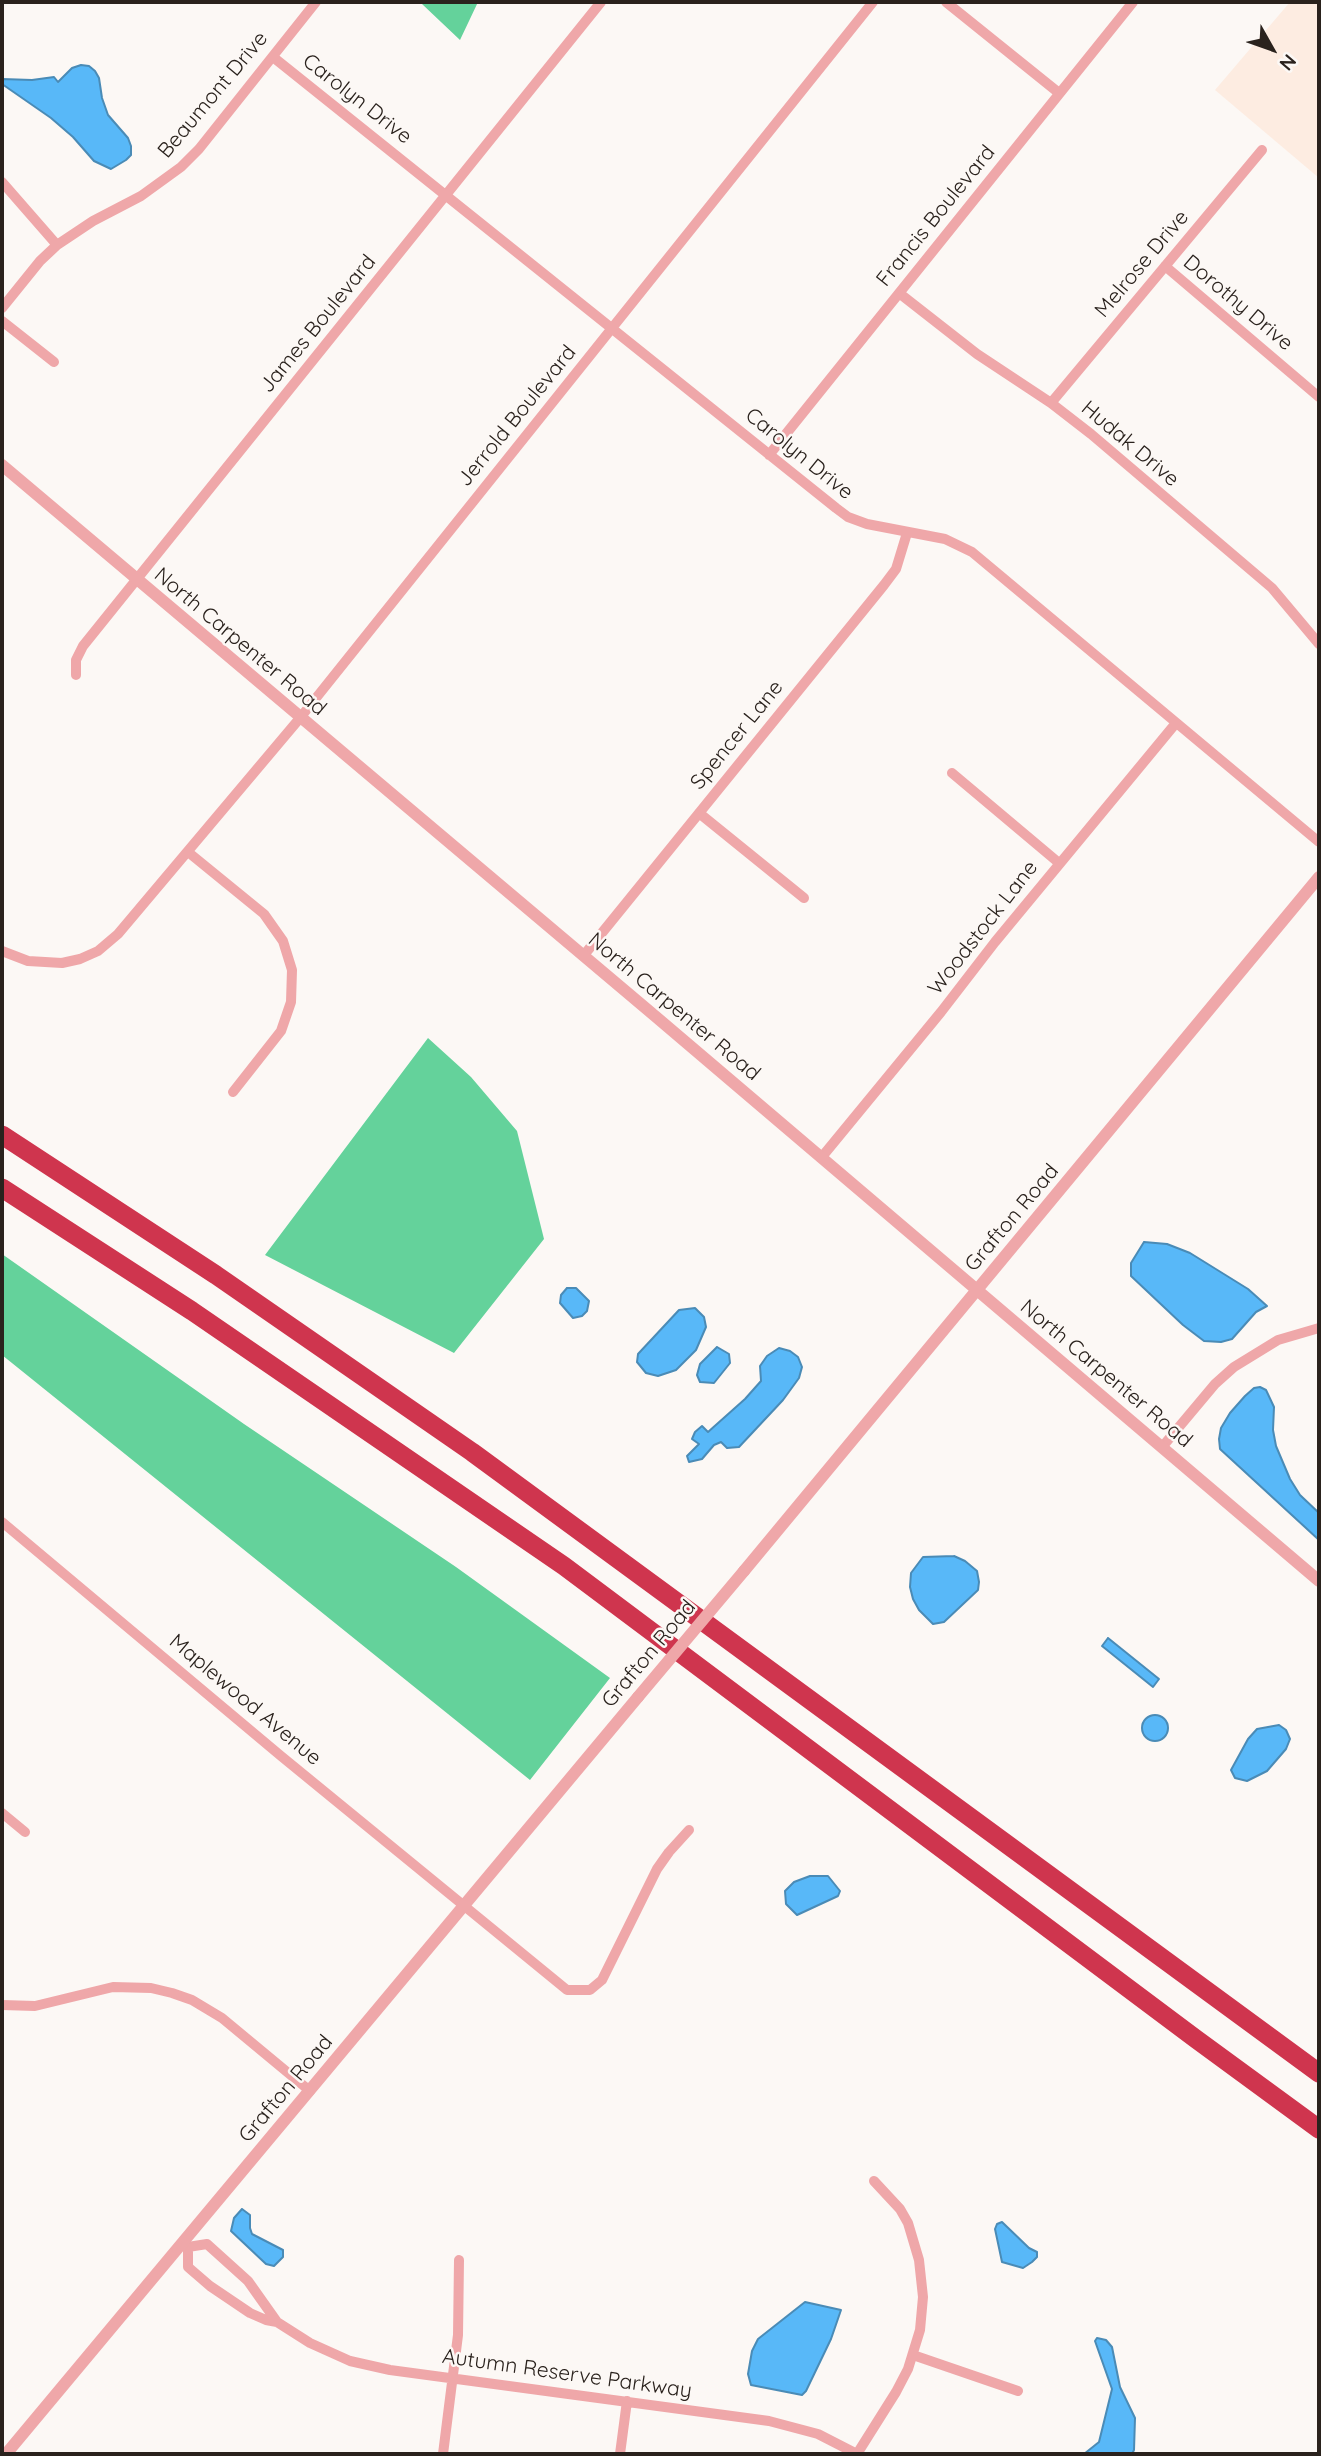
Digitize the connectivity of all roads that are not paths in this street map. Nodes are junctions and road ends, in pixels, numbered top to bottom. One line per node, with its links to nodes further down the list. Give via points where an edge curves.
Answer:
1 (316, 2): 6 (street, Beaumont Drive)
2 (601, 2): 10 (street, James Boulevard)
3 (873, 2): 16 (street, Jerrold Boulevard)
4 (946, 2): 7 (street)
5 (1133, 2): 7 (street, Francis Boulevard)
6 (273, 57): 10 (street, Carolyn Drive); 11 (street, Beaumont Drive, via 181,167)
7 (1059, 93): 13 (street, Francis Boulevard)
8 (1262, 150): 12 (street, Melrose Drive)
9 (2, 182): 11 (street)
10 (446, 194): 16 (street, Carolyn Drive); 23 (street, James Boulevard)
11 (57, 245): 14 (street, Beaumont Drive)
12 (1165, 267): 18 (street, Dorothy Drive); 19 (street, Melrose Drive)
13 (899, 293): 19 (street, Hudak Drive, via 977,354); 20 (street, Francis Boulevard)
14 (2, 308)
15 (2, 321): 17 (street)
16 (612, 328): 20 (street, Carolyn Drive); 26 (street, Jerrold Boulevard)
17 (54, 362)
18 (1319, 397)
19 (1051, 403): 24 (street, Hudak Drive, via 1272,589)
20 (769, 455): 22 (street, Carolyn Drive, via 848,517)
21 (2, 465): 23 (street, North Carpenter Road)
22 (907, 533): 27 (street, Carolyn Drive, via 944,539 972,552); 29 (street, Spencer Lane, via 896,569)
23 (138, 580): 25 (street, James Boulevard, via 83,646 76,660); 26 (street, North Carpenter Road)
24 (1319, 644)
25 (76, 675)
26 (300, 718): 31 (street, Jerrold Boulevard); 36 (street, North Carpenter Road)
27 (1176, 723): 30 (street, Carolyn Drive); 32 (street, Woodstock Lane)
28 (952, 773): 32 (street)
29 (699, 813): 34 (street); 36 (street, Spencer Lane)
30 (1319, 842)
31 (188, 852): 35 (street, Jerrold Boulevard, via 98,951 54,964 27,961); 37 (street, via 264,914 283,941 292,970 292,1002 281,1031)
32 (1059, 863): 39 (street, Woodstock Lane)
33 (1319, 877): 41 (street, Grafton Road)
34 (804, 898)
35 (2, 951)
36 (584, 955): 39 (street, North Carpenter Road)
37 (233, 1092)
38 (2, 1135): 51 (highway, via 216,1275 483,1460)
39 (821, 1158): 41 (street, North Carpenter Road)
40 (2, 1188): 53 (highway, via 192,1311 564,1566)
41 (977, 1290): 43 (street, North Carpenter Road); 49 (street, Grafton Road, bridge)
42 (1319, 1328): 43 (street, via 1278,1340 1234,1367)
43 (1163, 1446): 45 (street, North Carpenter Road)
44 (2, 1522): 49 (street, Maplewood Avenue)
45 (1319, 1581)
46 (2, 1812): 48 (street)
47 (689, 1829): 49 (street, Maplewood Avenue, via 660,1864 605,1976 590,1990 562,1988)
48 (25, 1832)
49 (464, 1907): 52 (street, Grafton Road)
50 (2, 2005): 52 (street, via 35,2006 113,1987 172,1993 222,2018)
51 (1319, 2073)
52 (310, 2091): 55 (street, Grafton Road)
53 (1319, 2129)
54 (874, 2181): 58 (street, via 900,2209 919,2260 923,2297)
55 (186, 2245): 57 (street, Autumn Reserve Parkway, via 207,2244 222,2256 256,2290); 57 (street, Autumn Reserve Parkway, via 188,2267 210,2286 250,2313); 62 (street, Grafton Road)
56 (459, 2260): 59 (street)
57 (277, 2322): 59 (street, Autumn Reserve Parkway, via 350,2361)
58 (913, 2355): 60 (street); 65 (street, via 897,2392)
59 (453, 2378): 61 (street, Autumn Reserve Parkway); 63 (street)
60 (1018, 2391)
61 (627, 2402): 64 (street); 65 (street, Autumn Reserve Parkway, via 783,2423)
62 (6, 2454)
63 (443, 2454)
64 (620, 2454)
65 (857, 2454)

